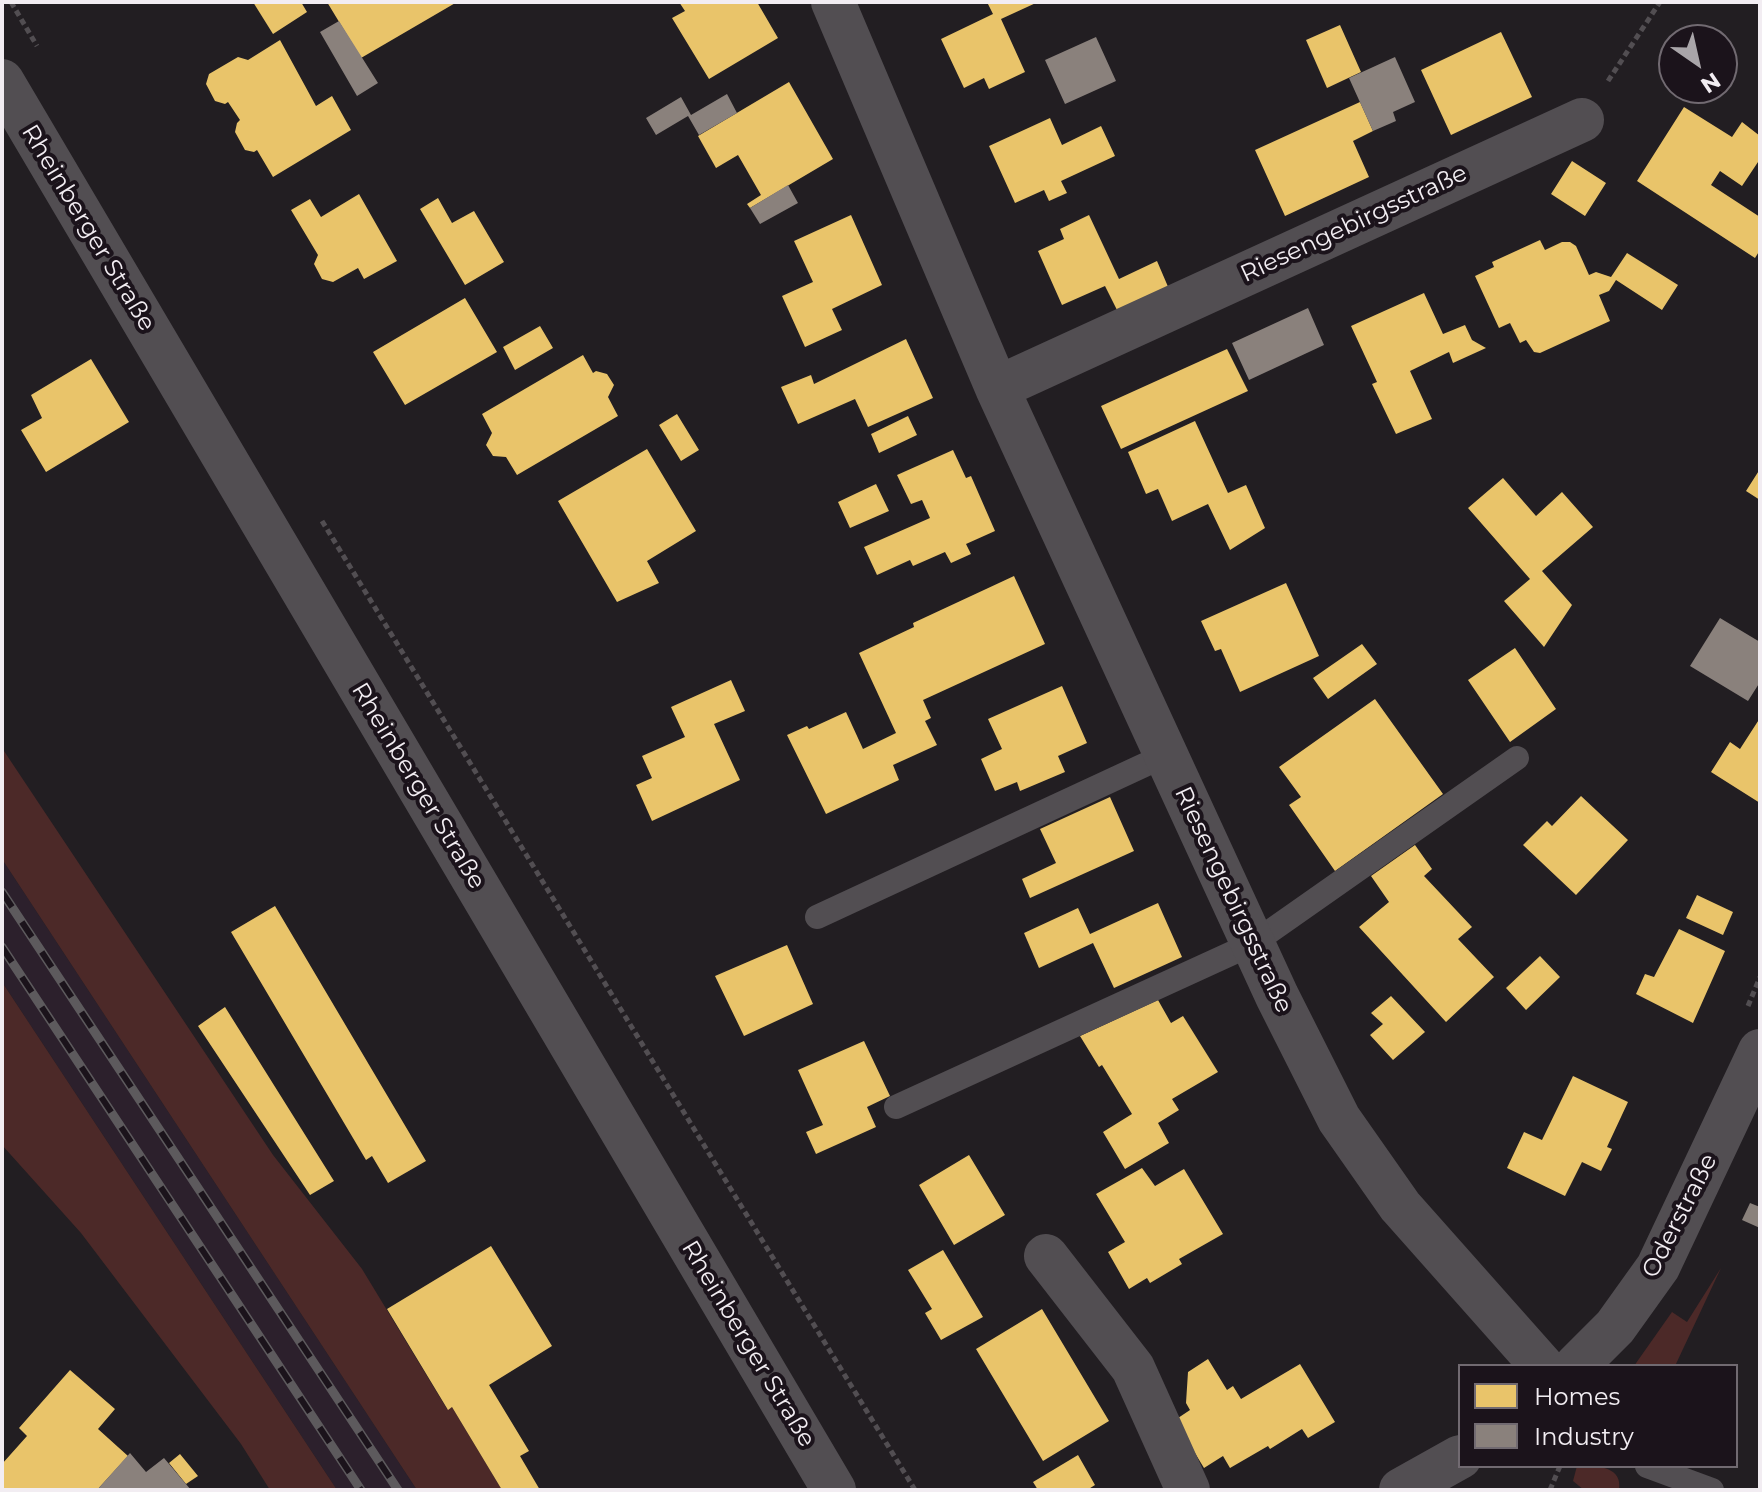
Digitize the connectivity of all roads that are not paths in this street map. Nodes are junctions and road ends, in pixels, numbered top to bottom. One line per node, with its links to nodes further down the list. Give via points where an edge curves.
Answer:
1 (833, 2): 4 (street, Riesengebirgsstraße)
2 (2, 81): 16 (street, Rheinberger Straße)
3 (1582, 120): 4 (street, Riesengebirgsstraße)
4 (997, 388): 5 (street, Riesengebirgsstraße)
5 (1166, 755): 7 (lane); 8 (street, Riesengebirgsstraße)
6 (1517, 758): 8 (lane)
7 (817, 917)
8 (1252, 944): 10 (lane); 12 (street, Riesengebirgsstraße, via 1339,1119 1400,1206)
9 (1760, 1051): 13 (street, Oderstraße, via 1658,1267 1615,1327)
10 (896, 1107)
11 (1046, 1256): 17 (street, via 1133,1368)
12 (1540, 1364)
13 (1578, 1364)
14 (1458, 1458): 18 (street)
15 (1652, 1468): 19 (lane)
16 (834, 1490)
17 (1188, 1490)
18 (1401, 1490)
19 (1712, 1490)

